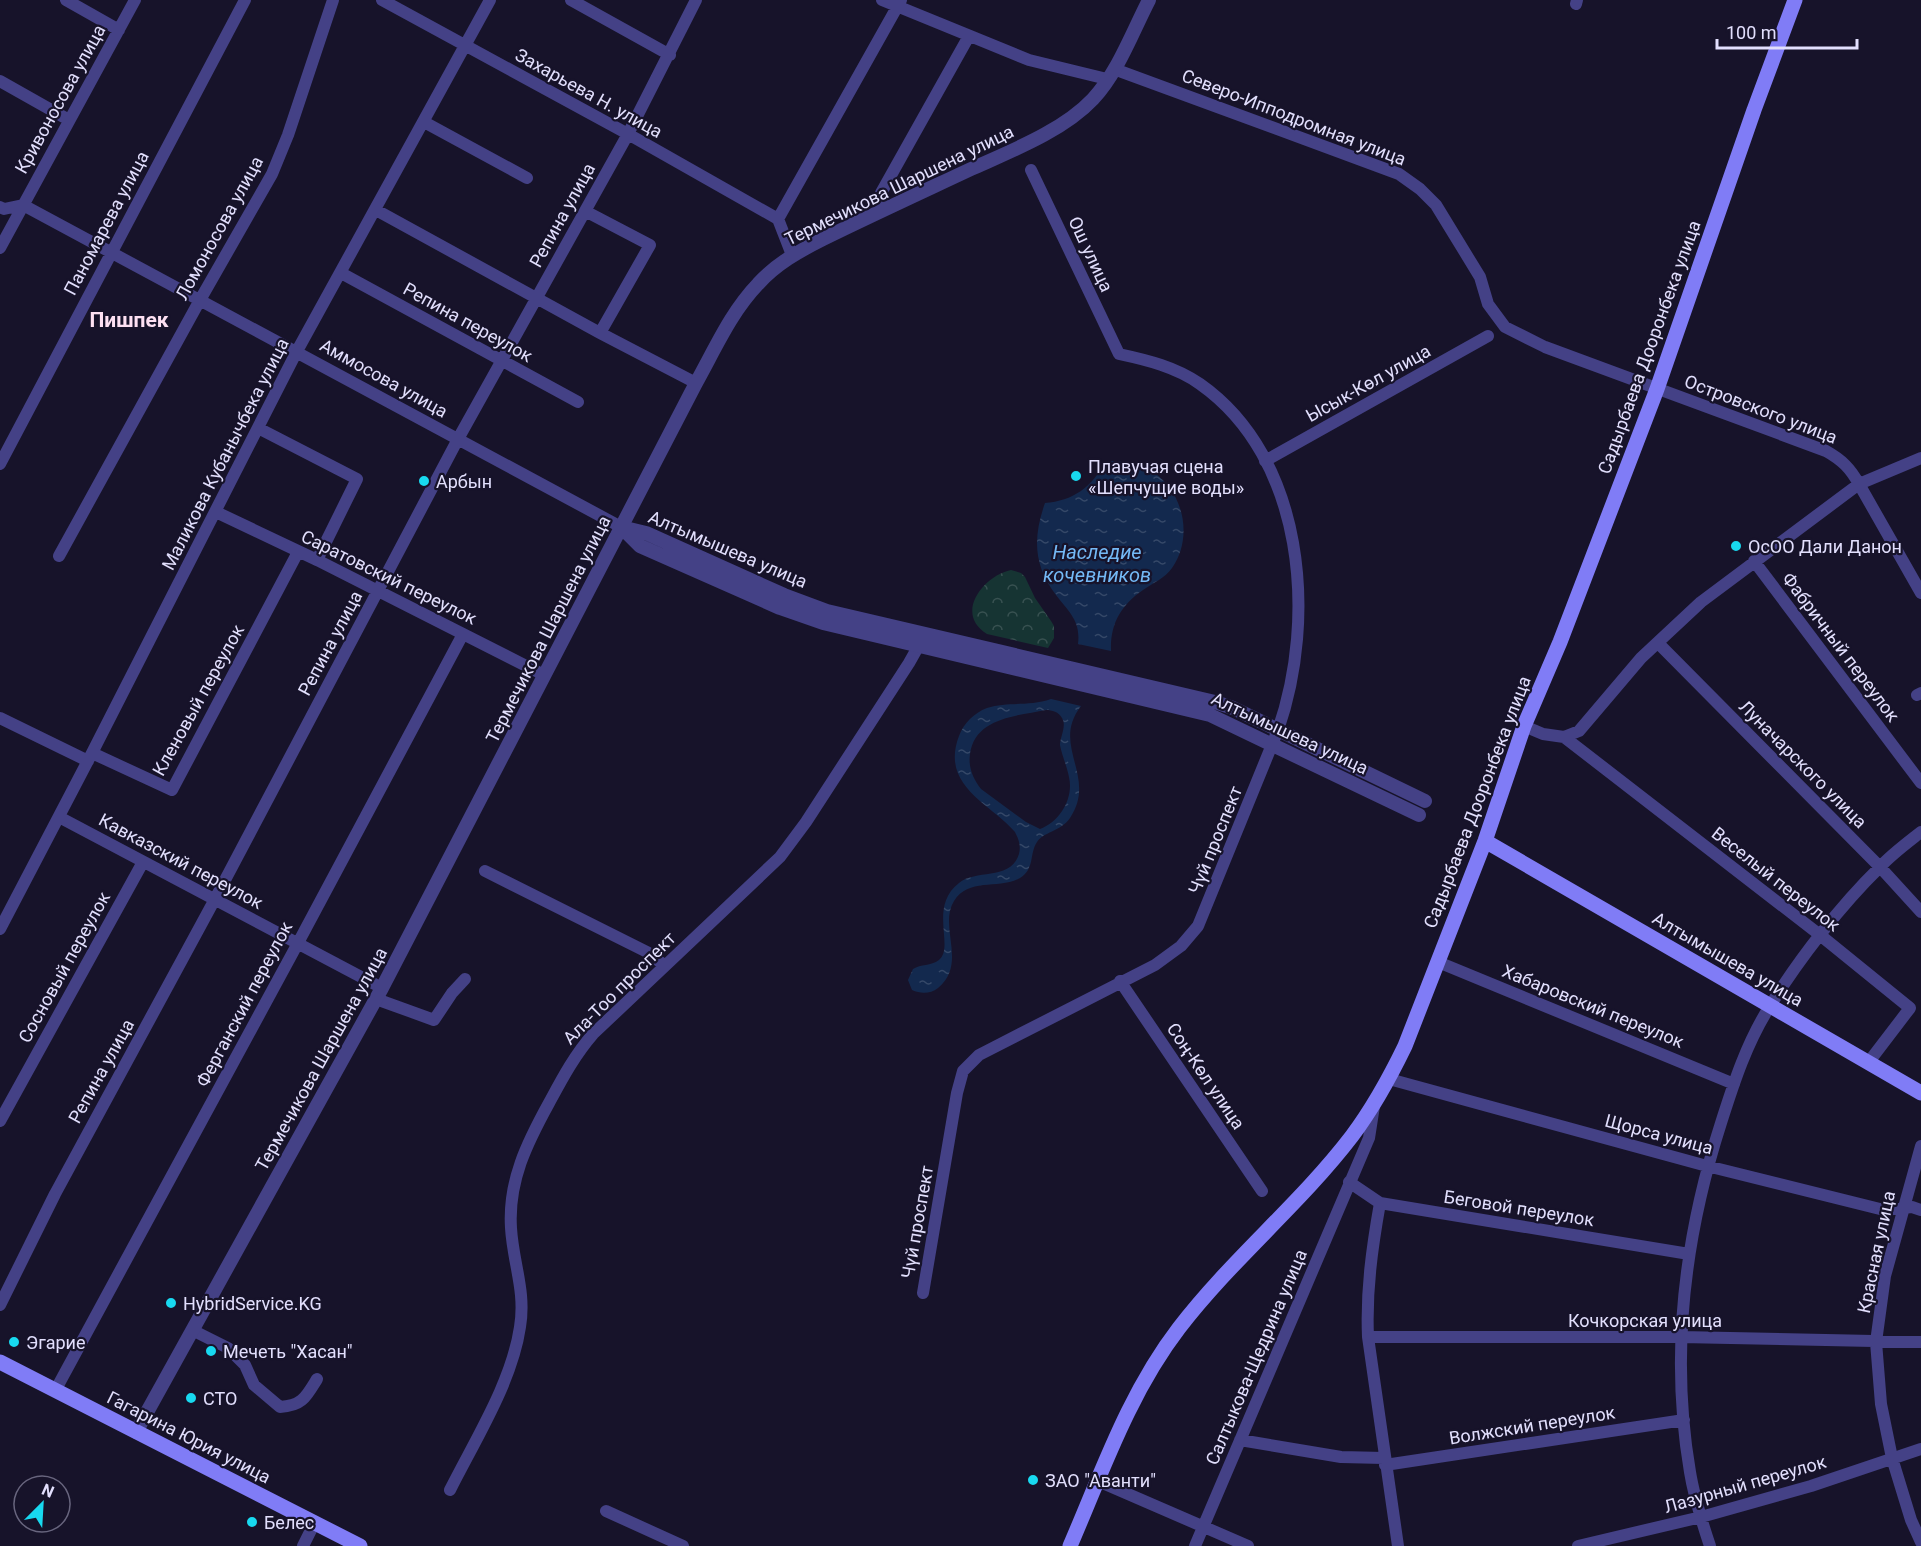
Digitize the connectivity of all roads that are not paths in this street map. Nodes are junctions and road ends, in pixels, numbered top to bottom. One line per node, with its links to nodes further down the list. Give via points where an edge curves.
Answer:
1 (66, 0): 13 (street)
2 (135, 0): 13 (street, Кривоносова улица)
3 (245, 0): 31 (street, Паномарева улица)
4 (333, 0): 35 (street, Ломоносова улица, via 272,174)
5 (382, 0): 15 (street, Захарьева Н. улица)
6 (490, 0): 15 (street, Маликова Кубанычбека улица)
7 (571, 0): 16 (street)
8 (696, 0): 16 (street, Репина улица)
9 (882, 0): 12 (street, Северо-Ипподромная улица)
10 (1149, 0): 17 (street, Термечикова Шаршена улица)
11 (1795, 0): 42 (main road, Садырбаева Дооронбека улица)
12 (899, 3): 14 (street, Северо-Ипподромная улица); 29 (street)
13 (119, 30): 19 (street, Кривоносова улица)
14 (969, 36): 17 (street, Северо-Ипподромная улица, via 1029,60); 27 (street, via 881,193)
15 (465, 46): 20 (street, Маликова Кубанычбека улица); 21 (street, Захарьева Н. улица)
16 (670, 55): 21 (street, Репина улица)
17 (1111, 74): 27 (street, Термечикова Шаршена улица, via 1094,98 1063,123); 42 (street, Северо-Ипподромная улица, via 1399,174 1436,205 1480,277 1488,304 1505,327 1545,347)
18 (0, 81): 19 (street)
19 (69, 120): 24 (street, Кривоносова улица)
20 (424, 122): 23 (street); 26 (street, Маликова Кубанычбека улица)
21 (628, 134): 28 (street, Репина улица); 29 (street, Захарьева Н. улица)
22 (1031, 170): 39 (street, Ош улица)
23 (527, 178)
24 (23, 205): 25 (street); 30 (street, Кривоносова улица); 31 (street, Аммосова улица)
25 (0, 207)
26 (376, 210): 33 (street, Маликова Кубанычбека улица); 34 (street)
27 (883, 210): 32 (street, Термечикова Шаршена улица)
28 (585, 211): 34 (street, Репина улица); 36 (street, via 650,245)
29 (778, 219): 32 (street)
30 (0, 248)
31 (110, 252): 35 (street, Аммосова улица); 48 (street, Паномарева улица)
32 (792, 255): 41 (street, Термечикова Шаршена улица, via 744,300)
33 (341, 273): 38 (street, Маликова Кубанычбека улица); 40 (street, Репина переулок)
34 (537, 298): 36 (street); 40 (street, Репина улица)
35 (200, 300): 38 (street, Аммосова улица); 53 (street, Ломоносова улица)
36 (600, 333): 41 (street)
37 (1488, 336): 47 (street, Ысык-Көл улица)
38 (297, 351): 44 (street, Маликова Кубанычбека улица); 45 (street, Аммосова улица)
39 (1119, 354): 47 (street, Чүй проспект, via 1159,364 1198,383 1234,415)
40 (502, 360): 43 (street, Репина переулок); 45 (street, Репина улица)
41 (696, 383): 51 (street, Термечикова Шаршена улица)
42 (1657, 389): 49 (street, Островского улица, via 1826,451 1849,467); 64 (main road, Садырбаева Дооронбека улица)
43 (578, 402)
44 (258, 428): 50 (street, Маликова Кубанычбека улица); 54 (street, via 357,479)
45 (458, 439): 51 (street, Аммосова улица); 56 (street, Репина улица)
46 (1921, 458): 49 (street)
47 (1265, 461): 65 (street, Чүй проспект, via 1286,516 1298,593 1293,680)
48 (0, 464)
49 (1859, 484): 55 (street); 57 (street, Островского улица)
50 (216, 512): 52 (street, Саратовский переулок); 67 (street, Маликова Кубанычбека улица)
51 (621, 527): 58 (street, Алтымышева улица, via 646,533 784,596); 61 (street, Алтымышева улица, via 640,546 780,608); 62 (street, Термечикова Шаршена улица)
52 (298, 552): 54 (street, Саратовский переулок); 67 (street, Кленовый переулок, via 172,790)
53 (59, 556)
54 (317, 560): 56 (street, Саратовский переулок)
55 (1754, 561): 60 (street, via 1701,602); 68 (street, Фабричный переулок)
56 (378, 591): 59 (street, Саратовский переулок); 77 (street, Репина улица)
57 (1921, 593)
58 (922, 633): 61 (street, Ала-Тоо проспект); 65 (street, Алтымышева улица, via 1215,702)
59 (463, 634): 62 (street, Саратовский переулок); 81 (street, Ферганский переулок)
60 (1658, 644): 66 (street, via 1641,658 1580,731); 75 (street, Луначарского улица)
61 (918, 647): 65 (street, Алтымышева улица, via 1194,710); 83 (street, Ала-Тоо проспект, via 792,842 760,877)
62 (544, 675): 86 (street, Термечикова Шаршена улица)
63 (0, 718): 67 (street)
64 (1524, 726): 66 (street); 73 (main road, Садырбаева Дооронбека улица)
65 (1275, 737): 69 (street, Алтымышева улица); 70 (street, Алтымышева улица); 85 (street, Чүй проспект, via 1198,926 1168,957)
66 (1564, 738): 80 (street, Веселый переулок)
67 (90, 757): 71 (street, Маликова Кубанычбека улица)
68 (1921, 783)
69 (1425, 801)
70 (1419, 815)
71 (59, 817): 74 (street, Кавказский переулок); 79 (street, Маликова Кубанычбека улица)
72 (1921, 832): 75 (street)
73 (1485, 841): 82 (main road, Садырбаева Дооронбека улица); 87 (main road, Алтымышева улица)
74 (143, 862): 77 (street, Кавказский переулок); 93 (street, Сосновый переулок)
75 (1880, 867): 78 (street, Луначарского улица); 80 (street)
76 (485, 871): 83 (street, via 648,952)
77 (215, 899): 81 (street, Кавказский переулок); 103 (street, Репина улица, via 55,1194)
78 (1921, 912)
79 (0, 929)
80 (1820, 935): 87 (street); 88 (street, Веселый переулок, via 1910,1008)
81 (298, 943): 86 (street, Кавказский переулок); 111 (street, Ферганский переулок)
82 (1438, 962): 89 (main road, Садырбаева Дооронбека улица); 90 (street, Хабаровский переулок)
83 (664, 965): 119 (street, Ала-Тоо проспект, via 580,1049 524,1152 512,1190 510,1212 522,1296 518,1342 507,1376)
84 (465, 979): 86 (street, Кавказский переулок, via 434,1020)
85 (1120, 981): 97 (street, Соң-Көл улица); 102 (street, Чүй проспект, via 979,1055 963,1071)
86 (379, 994): 104 (street, Термечикова Шаршена улица)
87 (1770, 1006): 88 (main road, Алтымышева улица); 90 (street)
88 (1868, 1063): 91 (main road, Алтымышева улица)
89 (1389, 1079): 92 (main road, Садырбаева Дооронбека улица); 95 (street, Щорса улица)
90 (1734, 1084): 95 (street)
91 (1921, 1093)
92 (1374, 1103): 96 (street, Салтыкова-Щедрина улица, via 1370,1138); 118 (main road, Садырбаева Дооронбека улица, via 1314,1180 1233,1264 1179,1328 1139,1388)
93 (0, 1121)
94 (1921, 1146): 99 (street, Красная улица)
95 (1707, 1166): 99 (street, Щорса улица, via 1884,1210); 101 (street)
96 (1349, 1182): 98 (street, Беговой переулок); 114 (street, Салтыкова-Щедрина улица)
97 (1262, 1191)
98 (1380, 1203): 101 (street, Беговой переулок); 105 (street, via 1370,1258)
99 (1902, 1208): 100 (street, Щорса улица); 107 (street, Красная улица, via 1885,1276)
100 (1921, 1210)
101 (1689, 1254): 106 (street)
102 (923, 1293)
103 (0, 1305)
104 (192, 1330): 110 (street, via 228,1348 244,1365 254,1385 280,1407 294,1406 307,1397); 113 (street, Термечикова Шаршена улица)
105 (1368, 1337): 106 (street, Кочкорская улица); 117 (street)
106 (1681, 1337): 107 (street, Кочкорская улица); 112 (street)
107 (1876, 1342): 108 (street, Кочкорская улица); 116 (street, Красная улица, via 1881,1404)
108 (1921, 1342)
109 (0, 1362): 111 (main road, Гагарина Юрия улица)
110 (317, 1379)
111 (55, 1391): 113 (main road, Гагарина Юрия улица)
112 (1684, 1420): 117 (street, Волжский переулок); 121 (street, via 1690,1472)
113 (136, 1432): 122 (main road, Гагарина Юрия улица)
114 (1240, 1440): 117 (street, Волжский переулок); 123 (street, Салтыкова-Щедрина улица)
115 (1921, 1449): 116 (street, Лазурный переулок)
116 (1892, 1458): 121 (street, Лазурный переулок); 124 (street, Красная улица)
117 (1385, 1462): 131 (street)
118 (1098, 1481): 123 (street); 128 (main road, Садырбаева Дооронбека улица)
119 (450, 1490)
120 (606, 1511): 127 (street)
121 (1701, 1517): 132 (street, Лазурный переулок); 133 (street)
122 (314, 1524): 125 (street); 126 (main road, Гагарина Юрия улица)
123 (1203, 1527): 129 (street, Салтыкова-Щедрина улица); 130 (street)
124 (1921, 1542)
125 (303, 1546)
126 (360, 1546)
127 (683, 1546)
128 (1070, 1546)
129 (1195, 1546)
130 (1248, 1546)
131 (1398, 1546)
132 (1578, 1546)
133 (1710, 1546)

